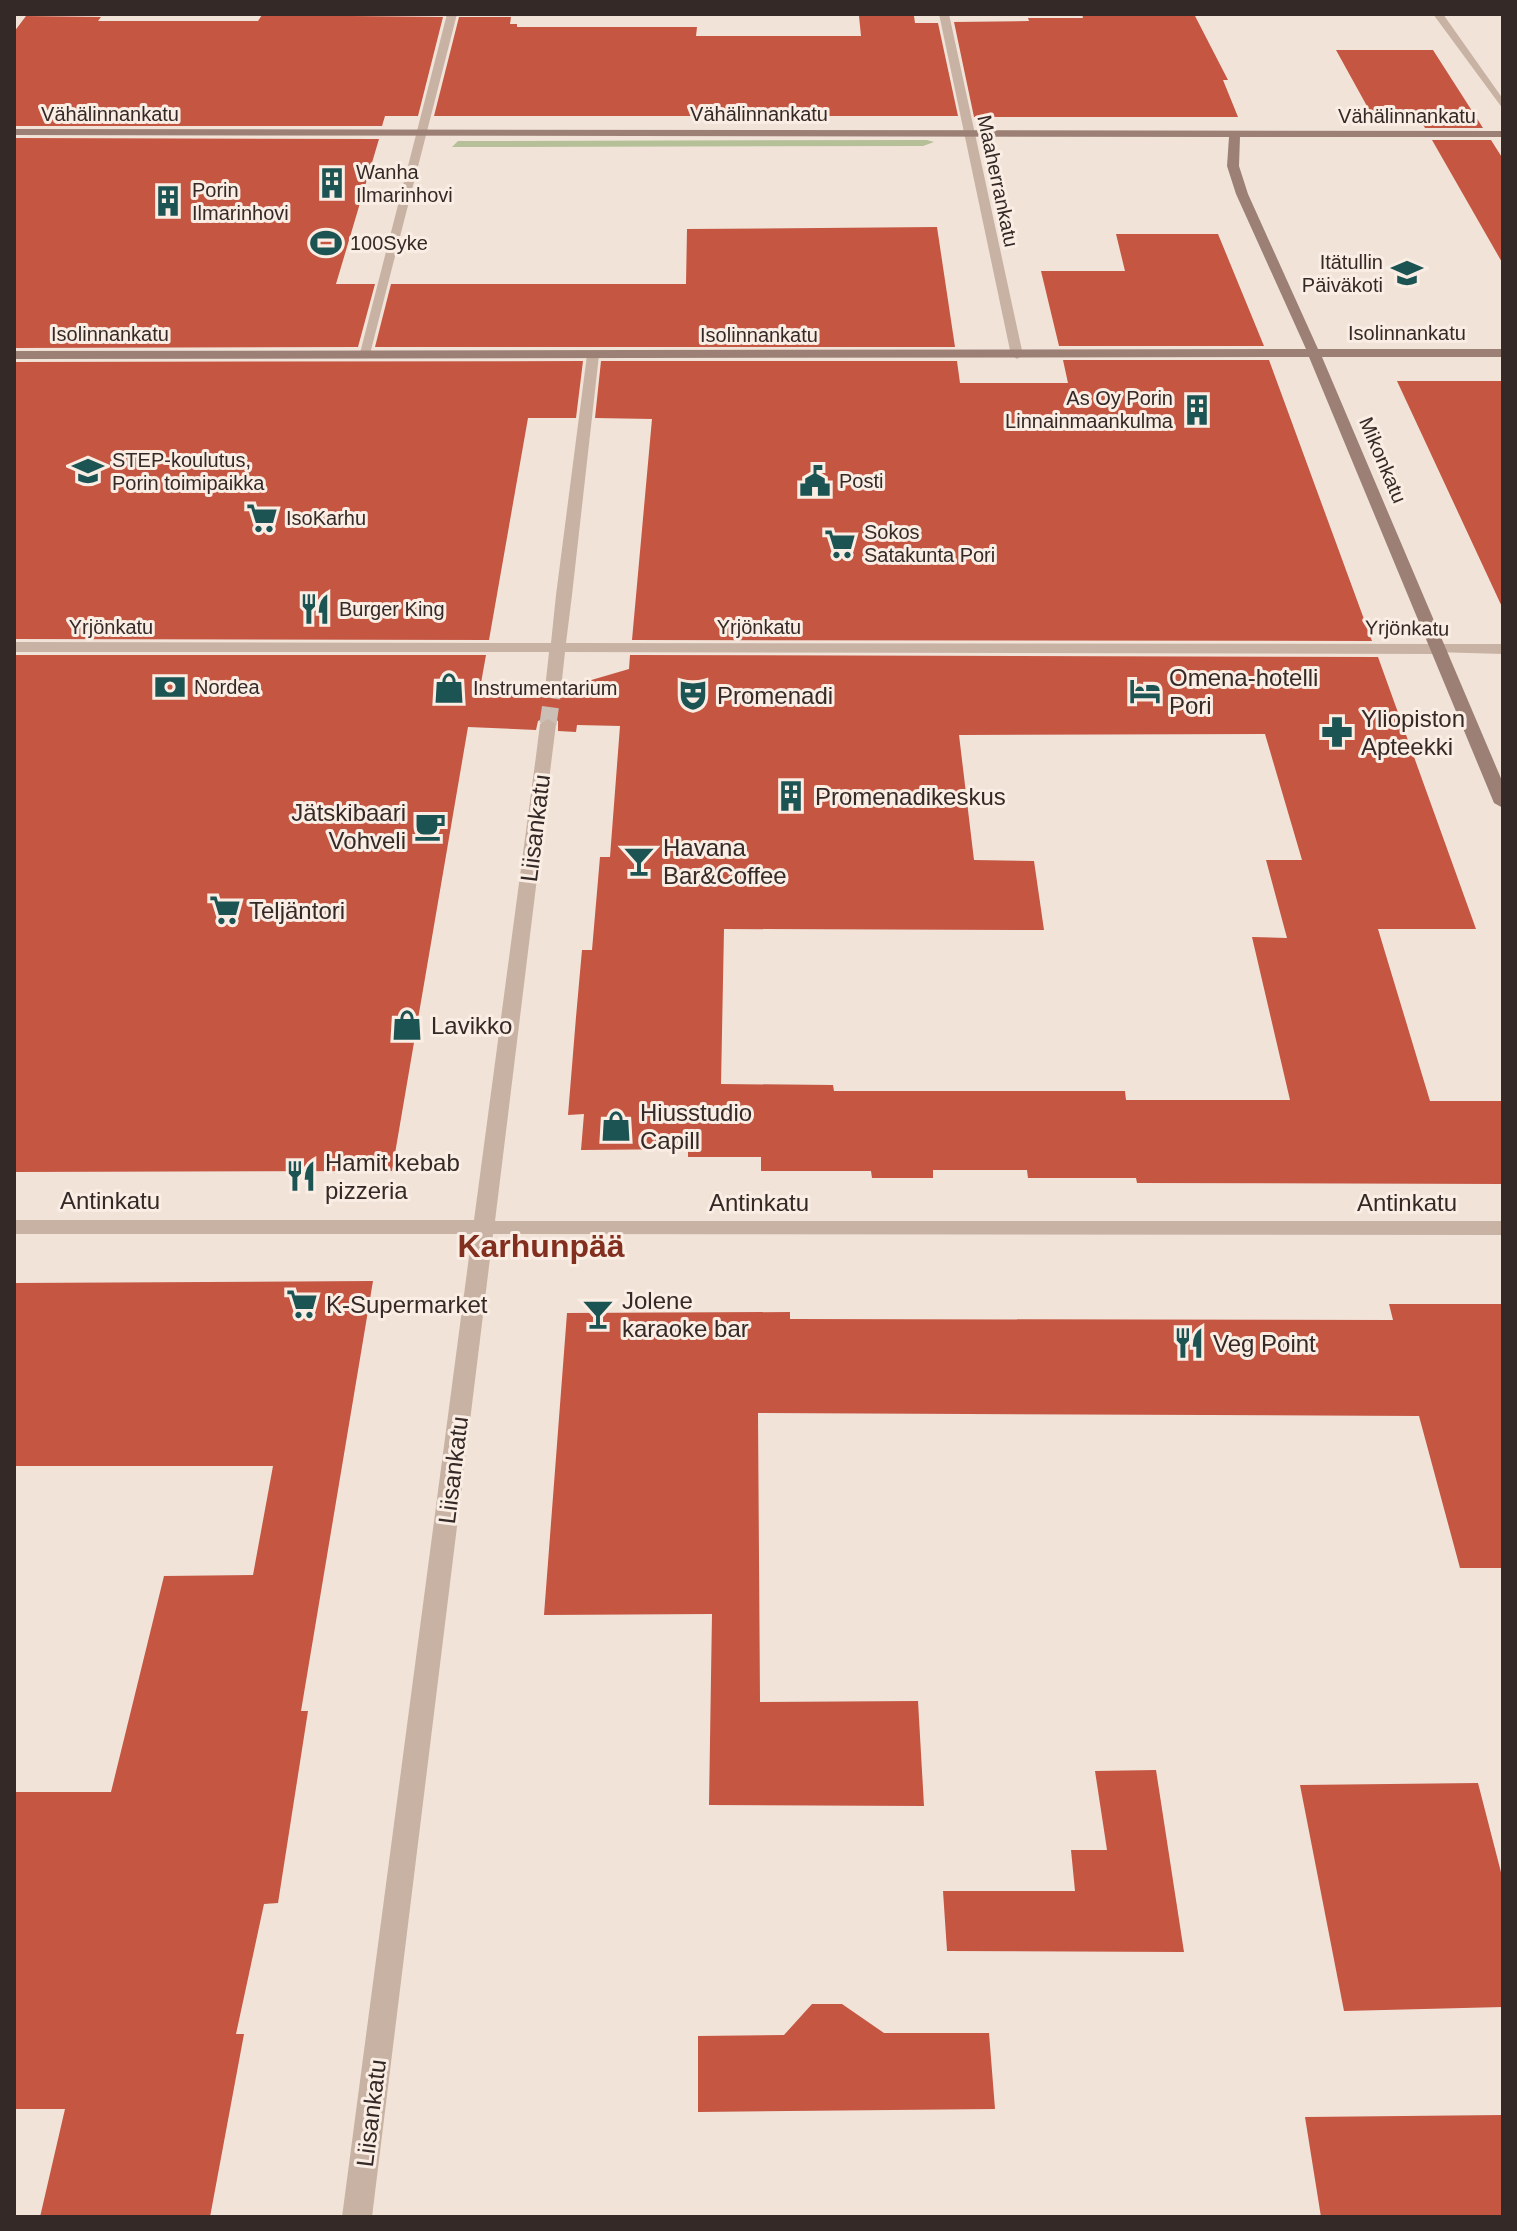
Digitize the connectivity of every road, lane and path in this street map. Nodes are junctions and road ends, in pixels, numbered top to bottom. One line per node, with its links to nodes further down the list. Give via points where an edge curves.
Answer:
1 (452, 14): 6 (street)
2 (944, 14): 7 (street, Maaherrankatu)
3 (1438, 14): 4 (street)
4 (1503, 106)
5 (14, 132): 6 (main road, Vähälinnankatu)
6 (421, 132): 7 (main road, Vähälinnankatu); 12 (street)
7 (969, 132): 8 (main road, Vähälinnankatu); 15 (street, Maaherrankatu)
8 (1235, 133): 9 (main road, Vähälinnankatu); 10 (main road, Mikonkatu, via 1233,166 1242,194)
9 (1503, 134)
10 (1313, 353): 11 (main road, Isolinnankatu); 15 (main road, Isolinnankatu); 18 (main road, Mikonkatu)
11 (1503, 353)
12 (364, 354): 13 (main road, Isolinnankatu); 14 (main road, Isolinnankatu)
13 (14, 355)
14 (593, 355): 15 (main road, Isolinnankatu); 17 (street)
15 (1017, 355)
16 (14, 647): 17 (street, Yrjönkatu)
17 (558, 647): 18 (street, Yrjönkatu); 20 (street)
18 (1440, 649): 19 (street, Yrjönkatu); 22 (main road, Mikonkatu)
19 (1503, 649)
20 (553, 689)
21 (548, 724): 23 (street, Liisankatu)
22 (1503, 803)
23 (484, 1226): 24 (street, Antinkatu); 25 (street, Antinkatu); 26 (street, Liisankatu)
24 (14, 1227)
25 (1503, 1228)
26 (357, 2217)

